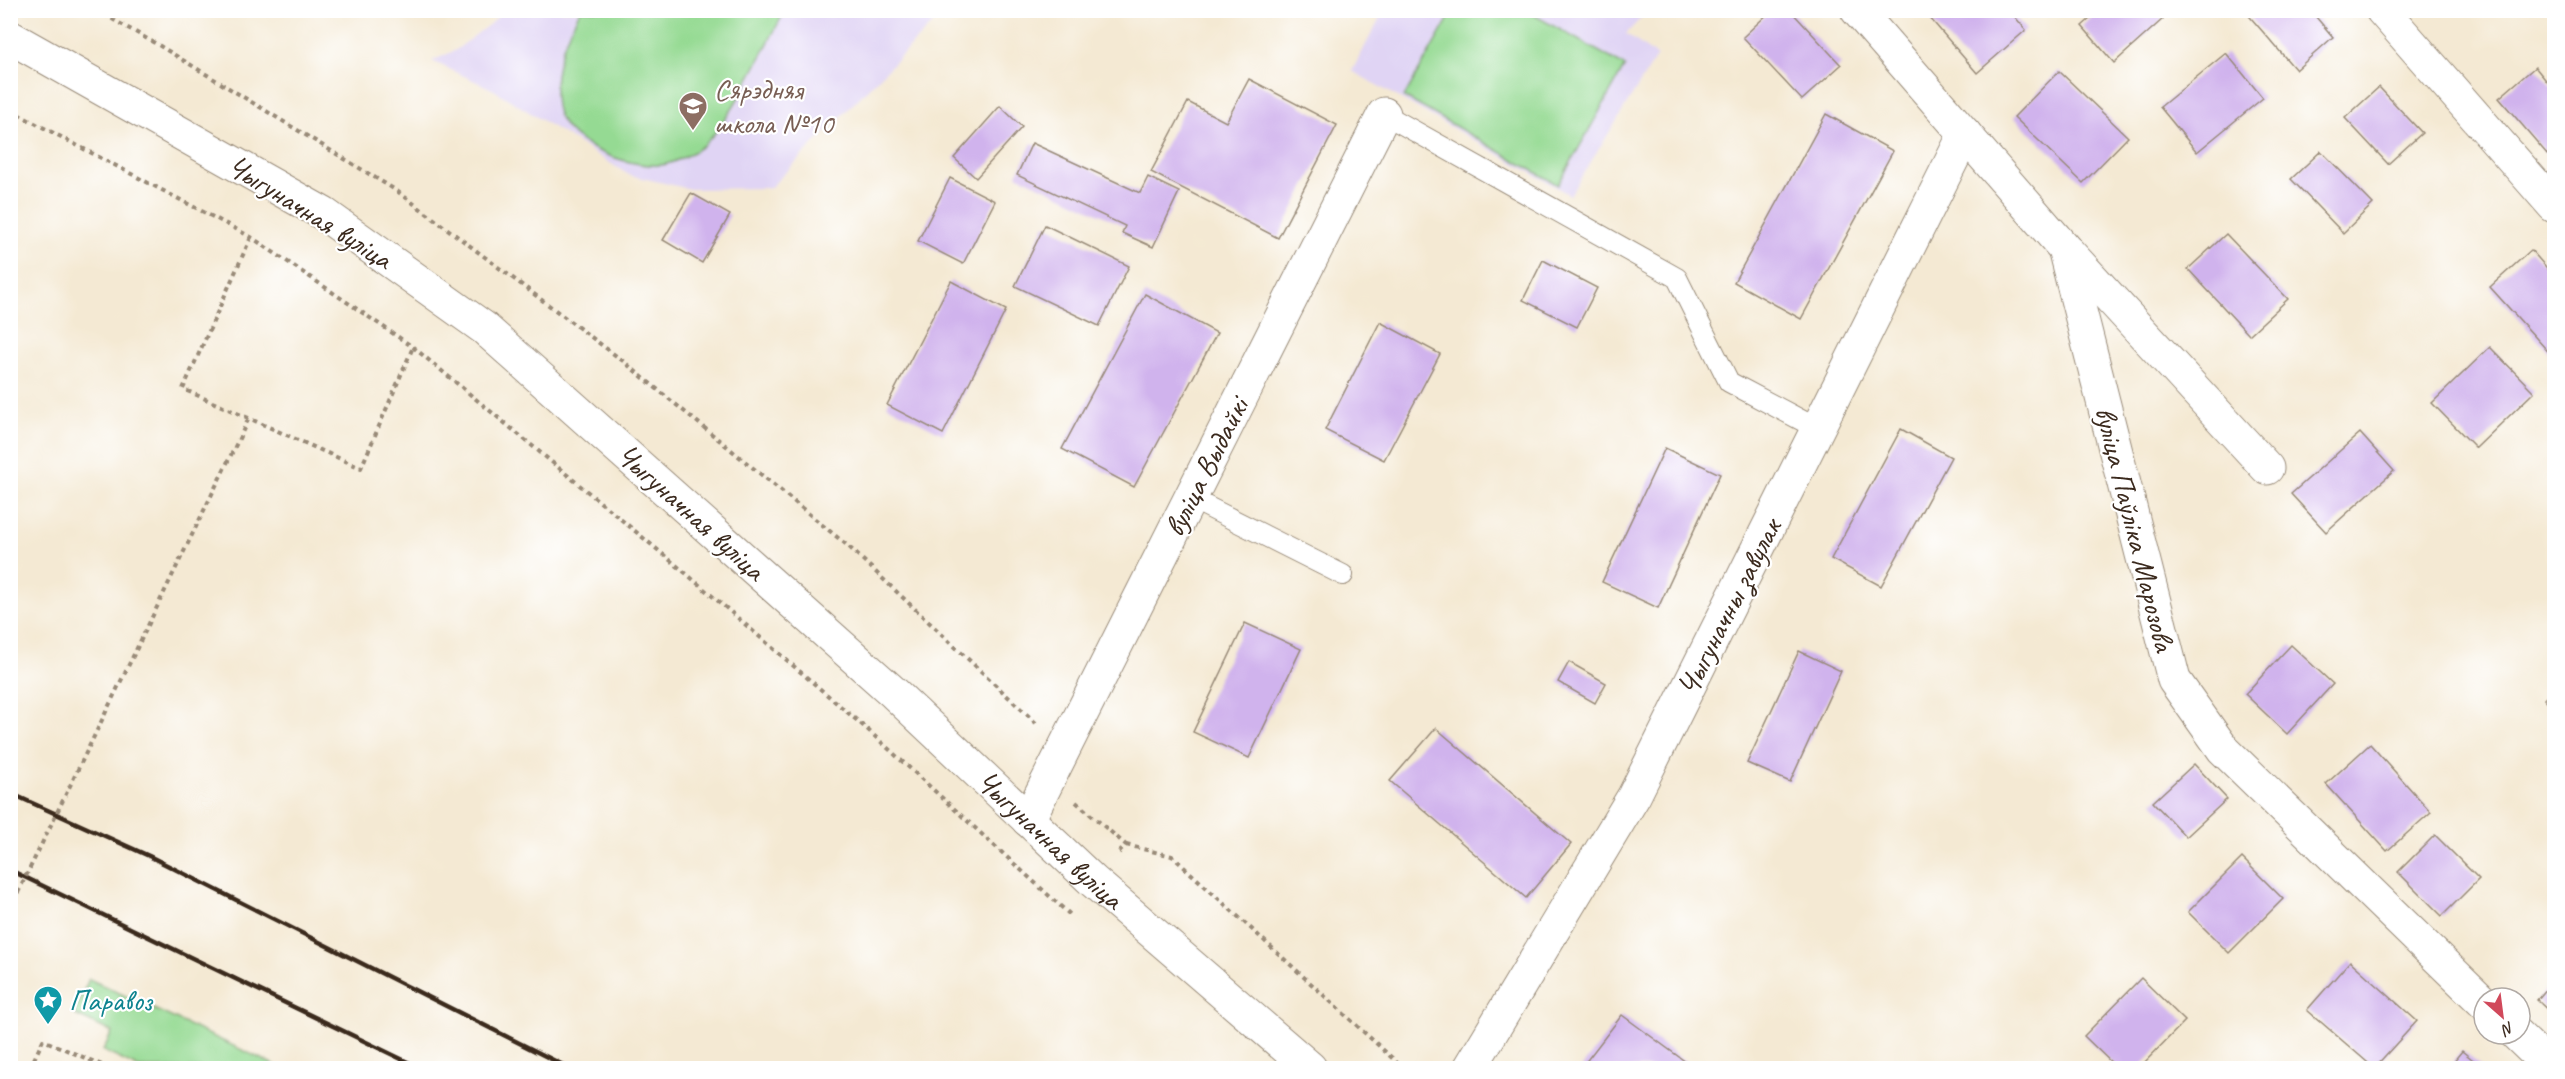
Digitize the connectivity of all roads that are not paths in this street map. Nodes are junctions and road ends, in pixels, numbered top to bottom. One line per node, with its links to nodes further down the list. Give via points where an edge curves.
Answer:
1 (1857, 10): 5 (street, вуліца Паўліка Марозова)
2 (2382, 10): 6 (street)
3 (10, 36): 12 (street, Чыгуначная вуліца, via 324,213 484,328 894,693)
4 (1384, 114): 8 (lane, via 1677,278 1729,381); 10 (street, вуліца Выдайкі)
5 (1965, 134): 7 (street, вуліца Паўліка Марозова); 8 (street, Чыгуначны завулак)
6 (2554, 206)
7 (2064, 248): 9 (street); 13 (street, вуліца Паўліка Марозова, via 2174,680 2223,749)
8 (1818, 429): 16 (street, Чыгуначны завулак, via 1634,796)
9 (2267, 468)
10 (1190, 498): 11 (lane); 12 (street, вуліца Выдайкі)
11 (1343, 575)
12 (1028, 820): 15 (street, Чыгуначная вуліца)
13 (2472, 991)
14 (2528, 1046): 17 (street)
15 (1310, 1068)
16 (1470, 1068)
17 (2551, 1068)

